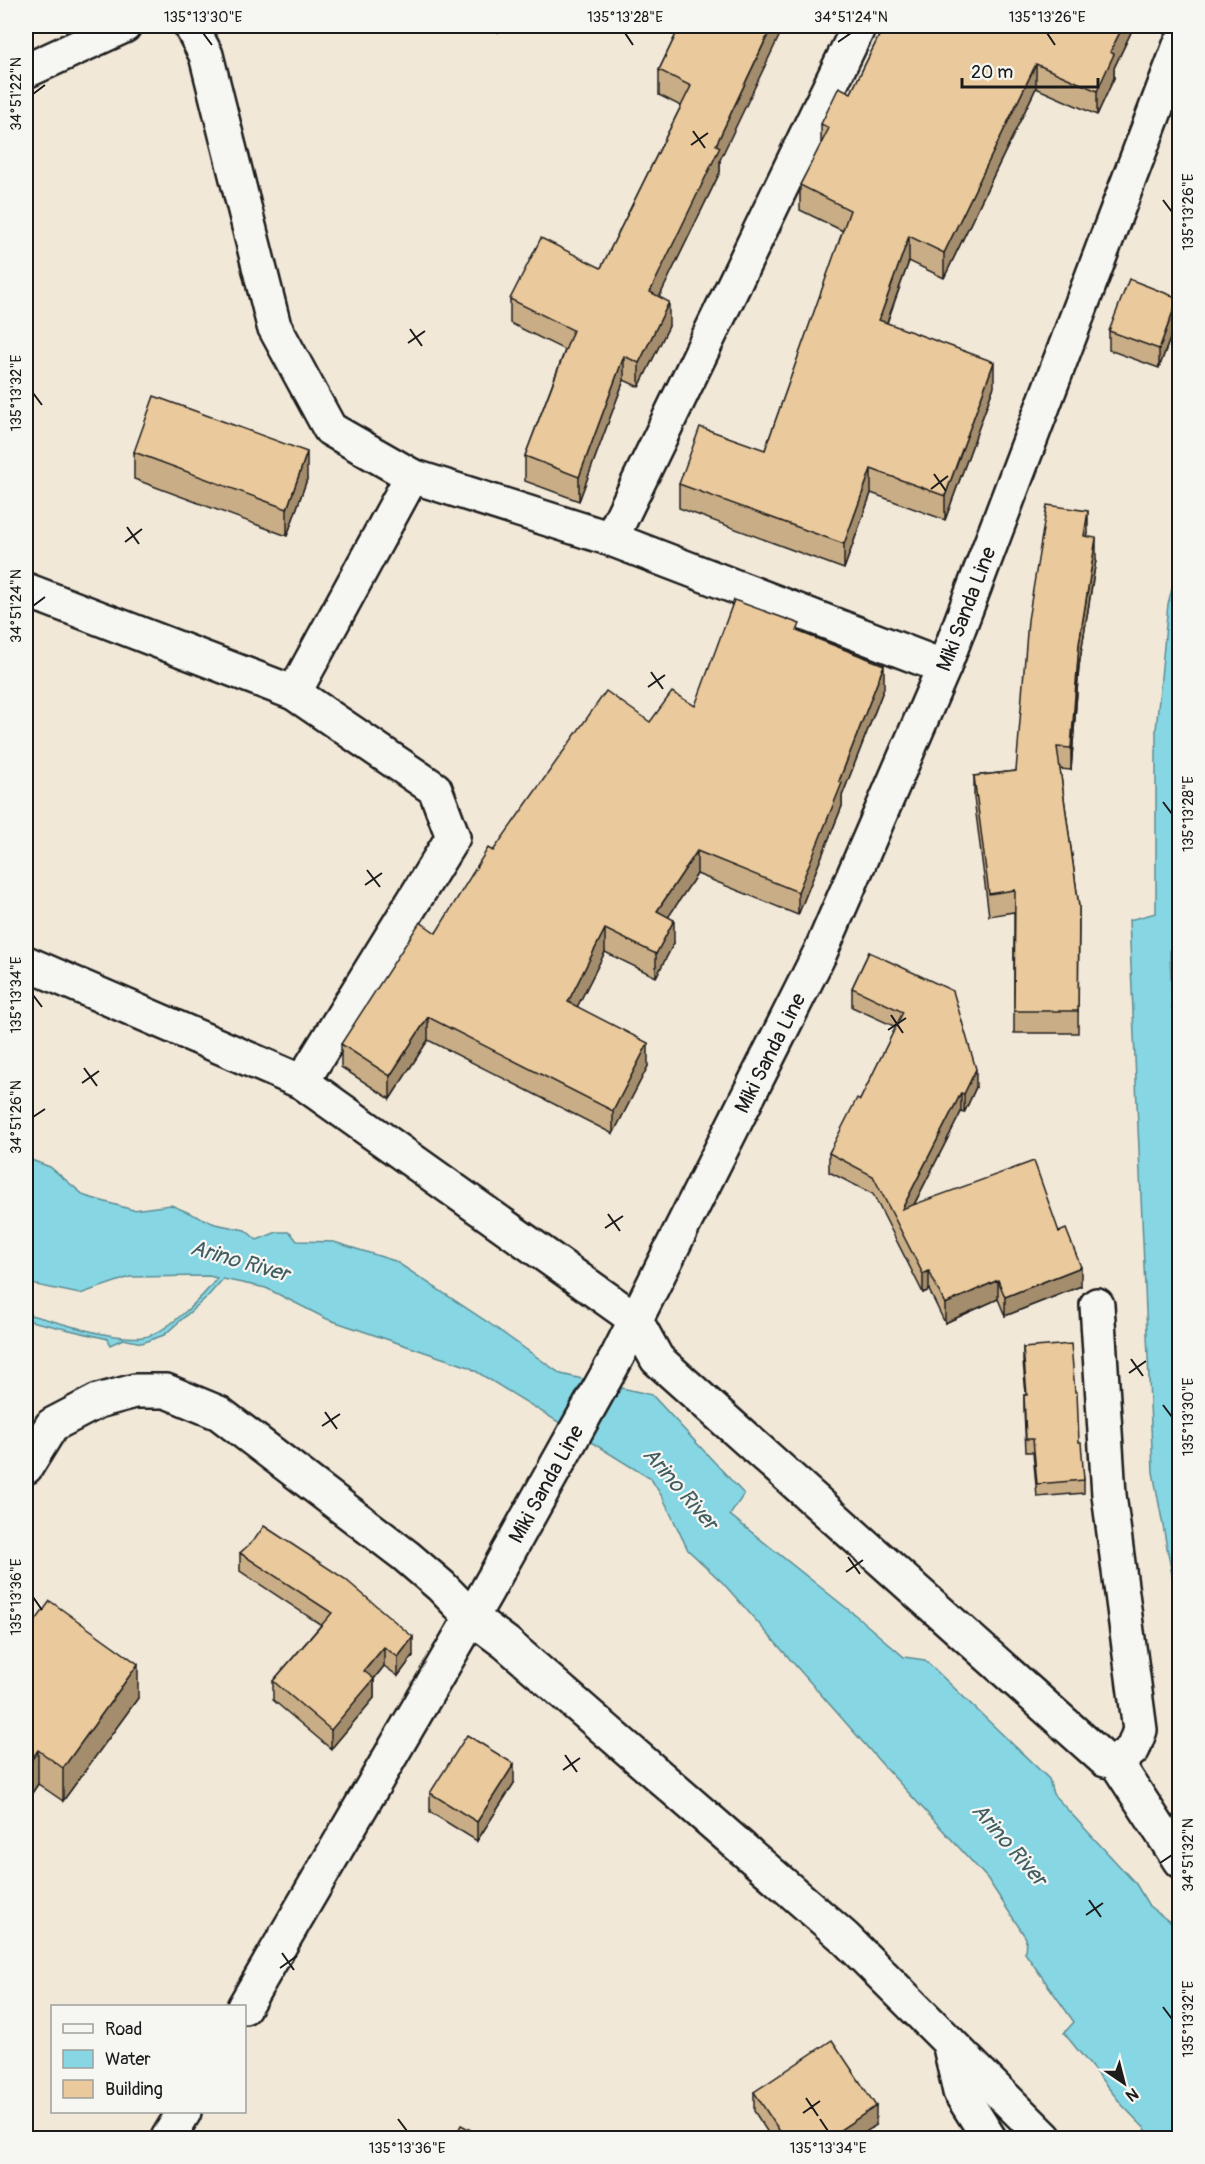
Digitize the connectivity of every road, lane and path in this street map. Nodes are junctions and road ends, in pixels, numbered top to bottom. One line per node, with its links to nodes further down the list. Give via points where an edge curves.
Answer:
1 (124, 26): 5 (street)
2 (191, 26): 6 (street, via 206,55 274,326 330,429)
3 (859, 26): 7 (street)
4 (1179, 45): 9 (street, Miki Sanda Line)
5 (26, 72)
6 (412, 476): 7 (street); 10 (street)
7 (611, 539): 9 (street)
8 (26, 590): 10 (street)
9 (944, 667): 14 (street, Miki Sanda Line, via 820,953)
10 (294, 693): 12 (street, via 435,789 453,837)
11 (26, 963): 12 (street)
12 (302, 1082): 14 (street)
13 (1097, 1305): 17 (street, via 1109,1495 1140,1730 1133,1749)
14 (635, 1319): 16 (street, Miki Sanda Line); 17 (street, via 657,1359 1105,1760)
15 (26, 1467): 16 (street, via 52,1425 98,1401 135,1391 166,1391 219,1413 441,1587)
16 (478, 1606): 19 (street, Miki Sanda Line); 20 (street, via 506,1643 844,1937)
17 (1116, 1762): 18 (street)
18 (1179, 1861)
19 (245, 2005)
20 (949, 2043): 23 (street, via 960,2092); 24 (street)
21 (183, 2113): 22 (street)
22 (168, 2139)
23 (989, 2139)
24 (1045, 2139)

